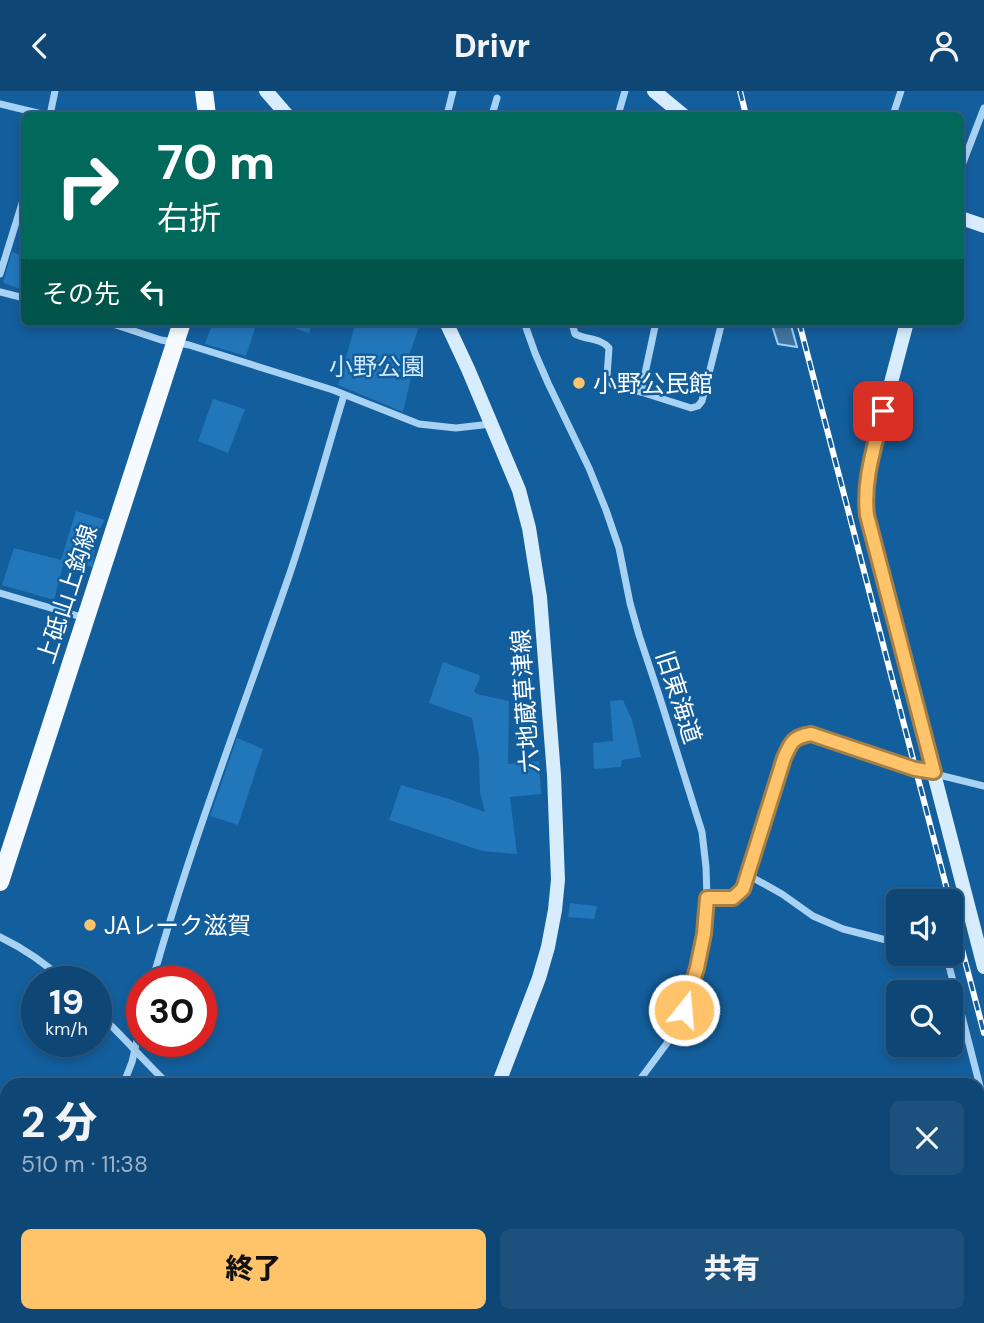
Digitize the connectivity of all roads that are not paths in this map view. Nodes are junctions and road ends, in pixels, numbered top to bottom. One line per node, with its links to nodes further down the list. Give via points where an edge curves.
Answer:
1 (55, 91): 12 (street)
2 (204, 91): 13 (main road)
3 (266, 91): 14 (main road)
4 (453, 91): 15 (street)
5 (625, 91): 17 (street)
6 (654, 91): 18 (main road)
7 (901, 91): 19 (street)
8 (497, 98): 16 (street)
9 (0, 104): 11 (street)
10 (984, 108): 20 (street)
11 (35, 112)
12 (49, 112)
13 (207, 112)
14 (284, 112)
15 (448, 112)
16 (493, 112)
17 (619, 112)
18 (679, 112)
19 (894, 112)
20 (965, 147)
21 (21, 207): 24 (street)
22 (964, 219): 23 (main road)
23 (984, 226)
24 (0, 274)
25 (0, 292): 26 (street)
26 (21, 297)
27 (119, 326): 35 (street)
28 (181, 326): 35 (main road, 上砥山上鈎線)
29 (448, 326): 38 (main road, 六地蔵草津線)
30 (525, 326): 45 (street, 旧東海道, via 606,510 639,635 702,832)
31 (573, 326): 36 (street, via 575,334 604,342 609,348 609,382)
32 (655, 326): 36 (street)
33 (721, 326): 36 (street, via 698,406 691,408)
34 (907, 326): 41 (main road, via 868,470 865,502)
35 (176, 343): 37 (street); 40 (main road, 上砥山上鈎線)
36 (641, 392)
37 (344, 395): 38 (street, via 419,424 456,428); 49 (street, via 291,570 192,850)
38 (491, 424): 58 (main road, 六地蔵草津線, via 519,490 540,597 558,880 548,947)
39 (0, 593): 40 (street)
40 (85, 618): 44 (main road, 上砥山上鈎線)
41 (934, 772): 42 (street); 43 (street, via 811,734 798,736 784,758); 51 (main road)
42 (984, 786)
43 (748, 875): 45 (street, via 733,898); 47 (street, via 813,916)
44 (0, 881)
45 (707, 898): 59 (street, 旧東海道, via 704,934 684,1010 669,1041)
46 (0, 937): 48 (street)
47 (886, 940)
48 (47, 966)
49 (157, 966)
50 (949, 966): 60 (street)
51 (984, 967)
52 (112, 1026): 53 (street)
53 (126, 1040)
54 (133, 1057): 56 (street)
55 (141, 1057): 57 (street)
56 (126, 1078)
57 (162, 1078)
58 (501, 1078)
59 (641, 1078)
60 (978, 1078)

